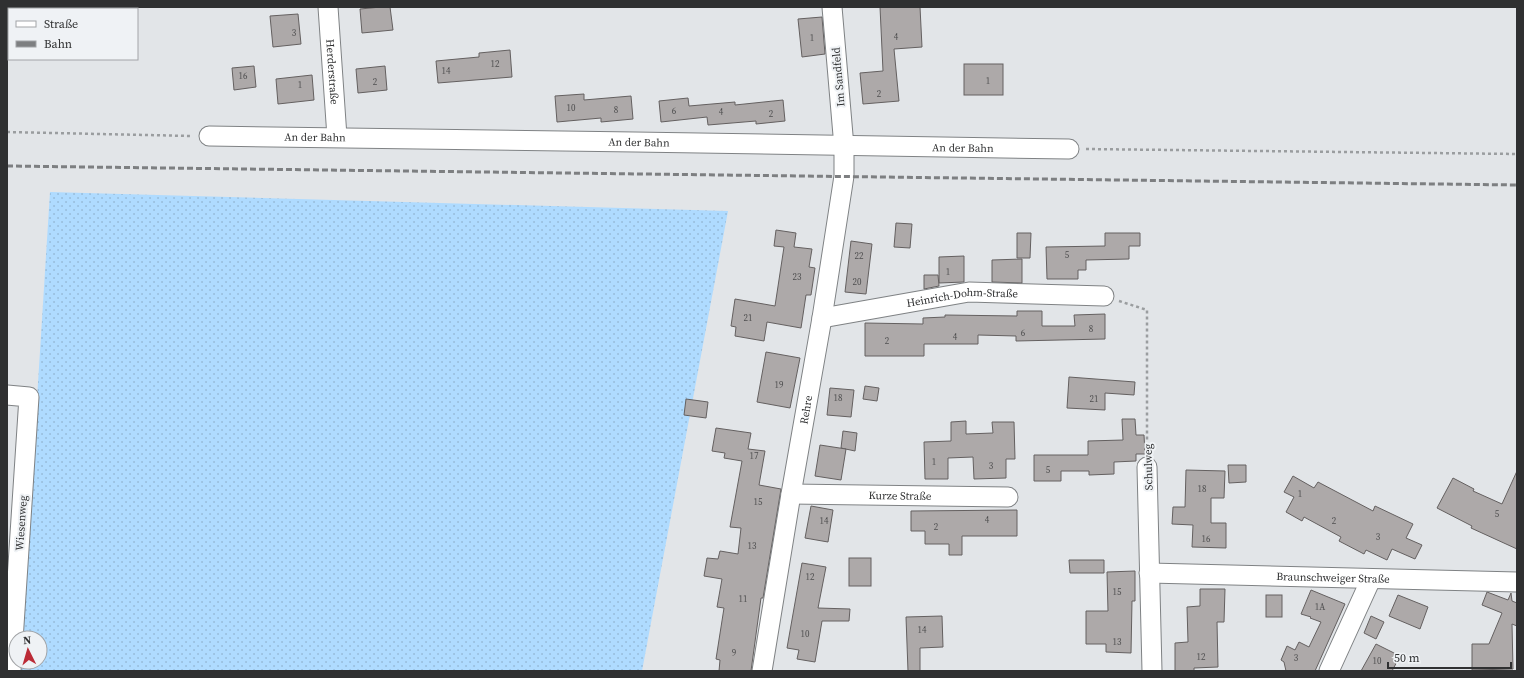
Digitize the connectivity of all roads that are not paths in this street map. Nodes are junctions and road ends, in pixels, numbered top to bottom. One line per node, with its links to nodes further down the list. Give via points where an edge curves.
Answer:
1 (328, 7): 4 (street, Herderstraße)
2 (832, 7): 5 (street, Im Sandfeld)
3 (209, 136): 4 (street, An der Bahn)
4 (337, 137): 5 (street, An der Bahn)
5 (844, 147): 6 (street, An der Bahn); 8 (street, Rehre, via 844,176)
6 (1069, 149)
7 (1104, 296): 8 (street, Heinrich-Dohm-Straße, via 969,292)
8 (822, 318): 11 (street, Rehre)
9 (7, 395): 16 (street, Wiesenweg, via 29,396)
10 (1147, 467): 13 (street, Schulweg)
11 (791, 494): 12 (street, Kurze Straße); 17 (street, Rehre)
12 (1008, 497)
13 (1149, 573): 14 (street, Braunschweiger Straße); 18 (street, Schulweg)
14 (1371, 579): 15 (street, Braunschweiger Straße); 19 (street)
15 (1517, 582)
16 (11, 671)
17 (762, 671)
18 (1152, 671)
19 (1329, 671)

